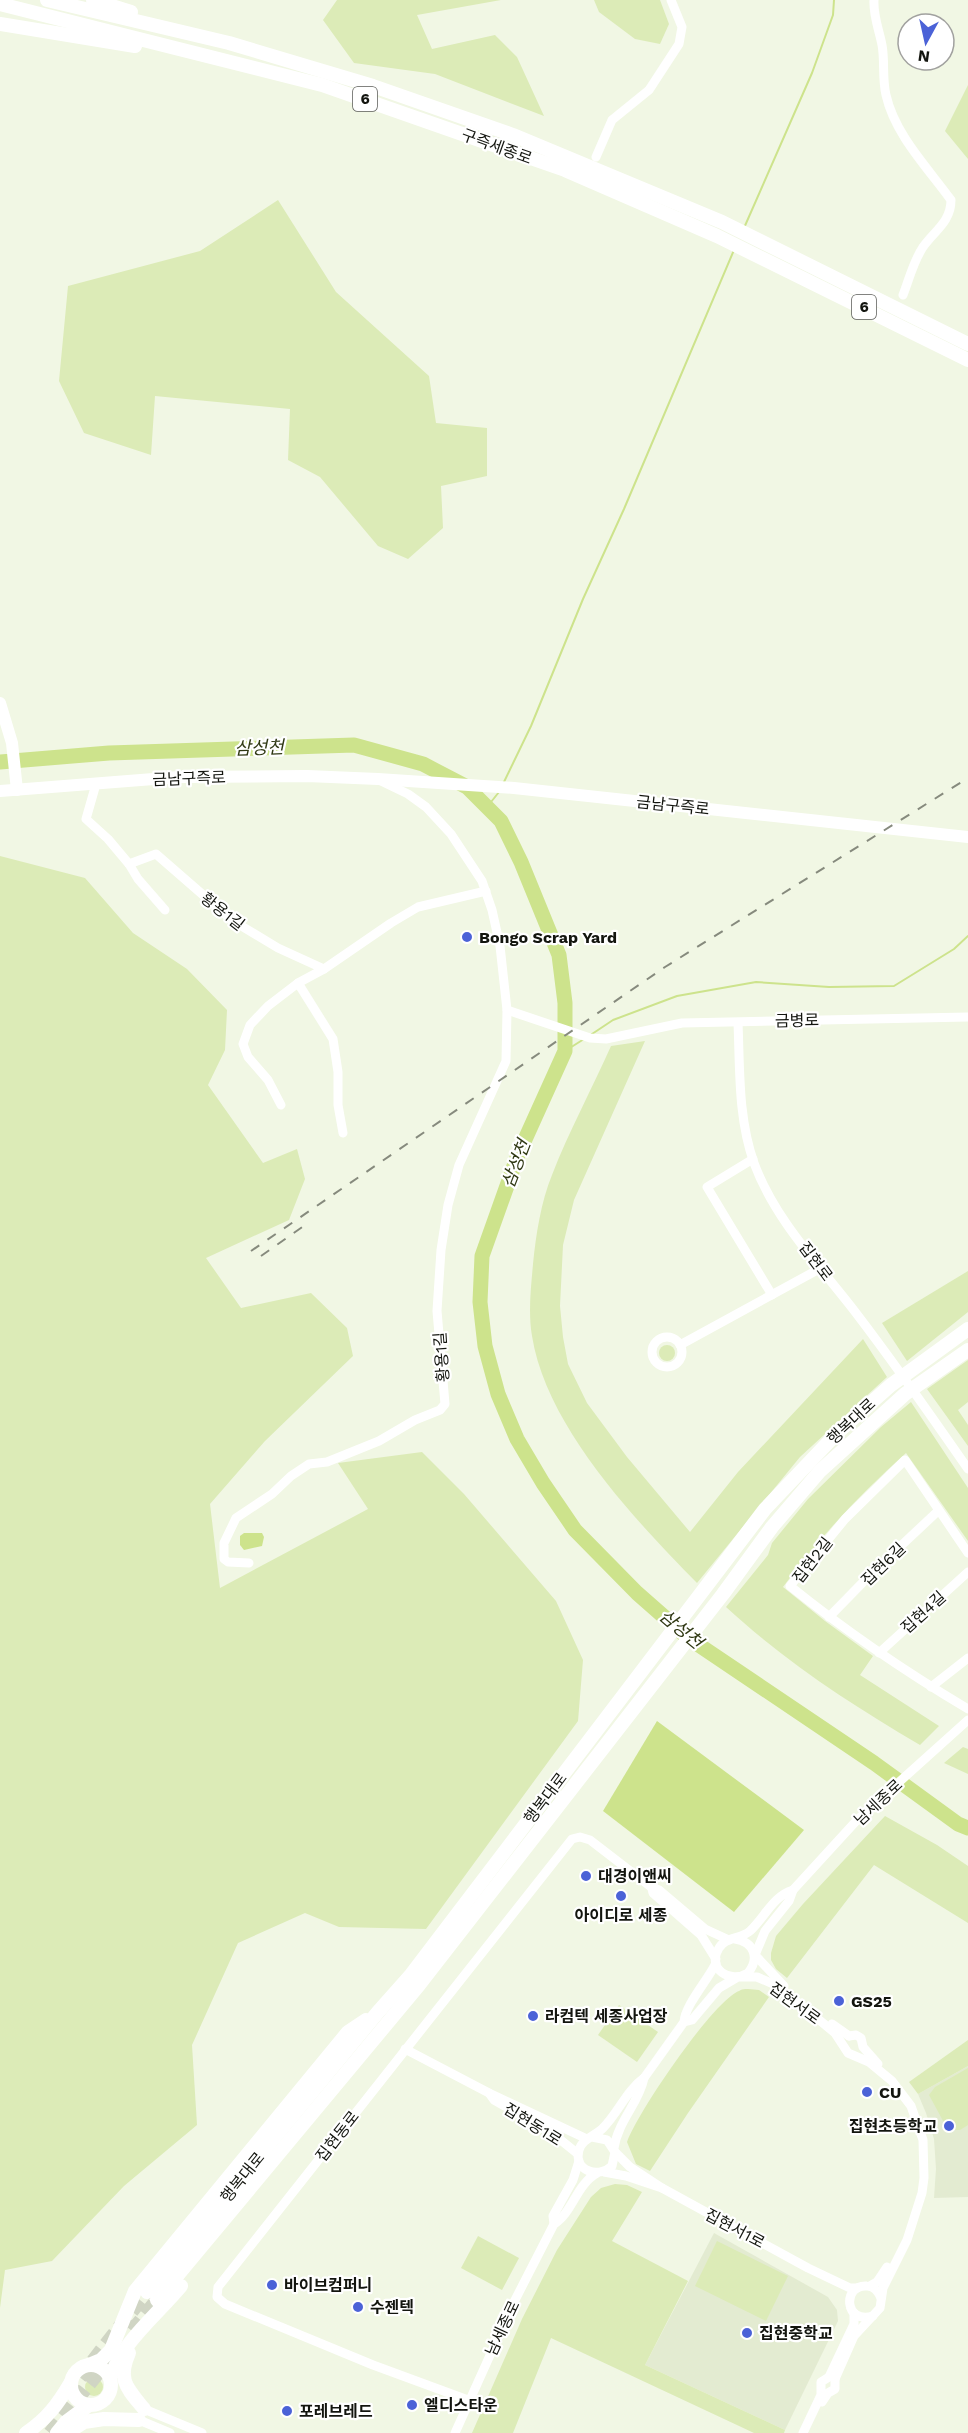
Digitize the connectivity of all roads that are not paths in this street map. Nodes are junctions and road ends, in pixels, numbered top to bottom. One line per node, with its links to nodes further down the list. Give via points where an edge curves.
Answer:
1 (47, 0): 7 (highway, 구즉세종로 / 6)
2 (93, 0): 7 (highway, via 200,29)
3 (671, 0): 9 (street, via 682,27 680,44 649,90 612,120)
4 (874, 0): 11 (street, via 886,94 893,117 951,200 947,220 922,248)
5 (0, 4): 8 (highway, 구즉세종로 / 6)
6 (0, 24): 8 (highway, via 126,44)
7 (274, 57): 10 (highway, 구즉세종로 / 6, via 373,86 513,135 722,222)
8 (322, 85): 10 (highway, 구즉세종로 / 6, via 565,170 717,236)
9 (596, 157)
10 (761, 249): 12 (highway, 구즉세종로 / 6); 13 (highway, 구즉세종로 / 6)
11 (903, 296)
12 (968, 344)
13 (968, 360)
14 (0, 703): 17 (main road, via 12,742)
15 (378, 779): 16 (main road, 금남구즉로, via 179,777); 19 (main road, 금남구즉로, via 514,788); 21 (street, 금남구즉로, via 426,807 451,834)
16 (96, 784): 17 (main road, 금남구즉로); 20 (street, via 87,819)
17 (16, 785): 18 (main road, 금남구즉로)
18 (0, 791)
19 (968, 837)
20 (129, 864): 22 (street); 23 (street, 황용1길, via 156,854 233,921)
21 (486, 891): 23 (street, via 418,908); 25 (street, 황용1길, via 500,946)
22 (165, 910)
23 (324, 969): 24 (street)
24 (298, 983): 28 (street, via 250,1025 243,1044); 29 (street, via 333,1039)
25 (507, 1010): 27 (street, 금병로, via 590,1038 606,1039 682,1023); 39 (street, 황용1길, via 506,1061 459,1165 448,1204 437,1311 445,1404 359,1449 327,1462 309,1464 236,1518 224,1543 224,1559 228,1563)
26 (968, 1017): 27 (street, 금병로)
27 (738, 1023): 30 (street, 집현로, via 741,1103)
28 (281, 1105)
29 (343, 1132)
30 (753, 1159): 31 (street, 집현로, via 765,1190); 32 (street, via 706,1187)
31 (821, 1268): 32 (street); 36 (street, 집현로)
32 (772, 1295): 34 (street)
33 (968, 1329): 53 (highway, 행복대로, via 891,1385 839,1431 765,1509 410,1976)
34 (680, 1345)
35 (968, 1350): 53 (highway, 행복대로, via 905,1394 820,1471 772,1527 419,1985)
36 (968, 1469)
37 (938, 1511): 38 (street, 집현2길); 41 (street, 집현6길); 41 (street, 집현2길, via 904,1460 845,1519 790,1586)
38 (968, 1553)
39 (249, 1563)
40 (968, 1572): 42 (street, 집현4길)
41 (829, 1617): 42 (street, 집현2길)
42 (879, 1653): 44 (street, 집현2길)
43 (968, 1658): 44 (street)
44 (931, 1687): 45 (street, 집현2길)
45 (968, 1709)
46 (968, 1720): 48 (street, 남세종로, via 858,1819)
47 (651, 1887): 49 (street, 집현동로, via 705,1929); 51 (street, 집현동로, via 701,1935); 57 (street, 집현동로, via 590,1840 572,1839)
48 (793, 1890): 49 (street, 남세종로, via 782,1893 753,1928); 50 (street, 남세종로, via 789,1901 765,1930)
49 (732, 1939): 50 (street, via 748,1943); 51 (street, via 720,1946)
50 (755, 1955): 52 (street, via 753,1968); 55 (street, 집현서로)
51 (716, 1961): 52 (street, via 723,1974); 54 (street, via 709,1979 684,2014)
52 (738, 1978): 54 (street, via 719,1988 692,2020); 55 (street, 집현서로, via 757,1977 778,1986)
53 (384, 2016): 72 (highway, 행복대로); 72 (highway, via 383,2040)
54 (684, 2022): 60 (street)
55 (846, 2040): 56 (street, via 859,2036); 58 (street, via 848,2053)
56 (863, 2047): 58 (street); 59 (street)
57 (405, 2049): 61 (street, 집현동1로); 80 (street, 집현동로, via 218,2287 217,2297 246,2313)
58 (856, 2054): 59 (street)
59 (885, 2075): 68 (street, via 911,2106 923,2140 924,2178)
60 (644, 2078): 62 (street, via 632,2086 612,2119); 63 (street, via 616,2135)
61 (489, 2093): 62 (street, 집현동1로); 64 (street, 집현동1로, via 494,2100 552,2133)
62 (589, 2138): 63 (street, via 602,2137); 64 (street, via 581,2145)
63 (614, 2150): 65 (street, via 614,2161); 66 (street, 집현서1로, via 630,2167)
64 (579, 2157): 65 (street, via 586,2170); 67 (street, 남세종로, via 573,2180 553,2216)
65 (601, 2173): 66 (street, 집현서1로, via 626,2176); 67 (street, 남세종로, via 583,2184 561,2220)
66 (662, 2188): 69 (street, 집현서1로)
67 (554, 2224): 80 (street, 남세종로)
68 (911, 2230): 70 (street, via 882,2277); 73 (street)
69 (808, 2268): 71 (street, 집현서1로); 74 (street, 집현서1로, via 838,2287)
70 (870, 2286): 71 (street); 73 (street)
71 (857, 2288): 74 (street)
72 (150, 2298): 77 (highway, via 111,2350); 79 (highway, via 117,2359); 82 (highway, via 122,2368 125,2386)
73 (881, 2298): 76 (street, via 880,2308)
74 (849, 2301): 75 (street)
75 (854, 2313): 76 (street); 78 (street, via 854,2324)
76 (873, 2316): 78 (street, via 854,2336)
77 (79, 2373): 79 (highway, via 101,2368); 81 (highway, via 71,2389 77,2400); 83 (highway, via 44,2422)
78 (832, 2378): 89 (street, via 836,2387 826,2391)
79 (110, 2381): 81 (highway, via 107,2397); 82 (highway)
80 (468, 2400): 88 (street, 남세종로)
81 (93, 2405): 82 (highway); 84 (highway, via 66,2422)
82 (141, 2415): 85 (highway, via 84,2422); 86 (street); 87 (street)
83 (26, 2433)
84 (57, 2433)
85 (67, 2433)
86 (170, 2433)
87 (202, 2433)
88 (455, 2433)
89 (803, 2433)

